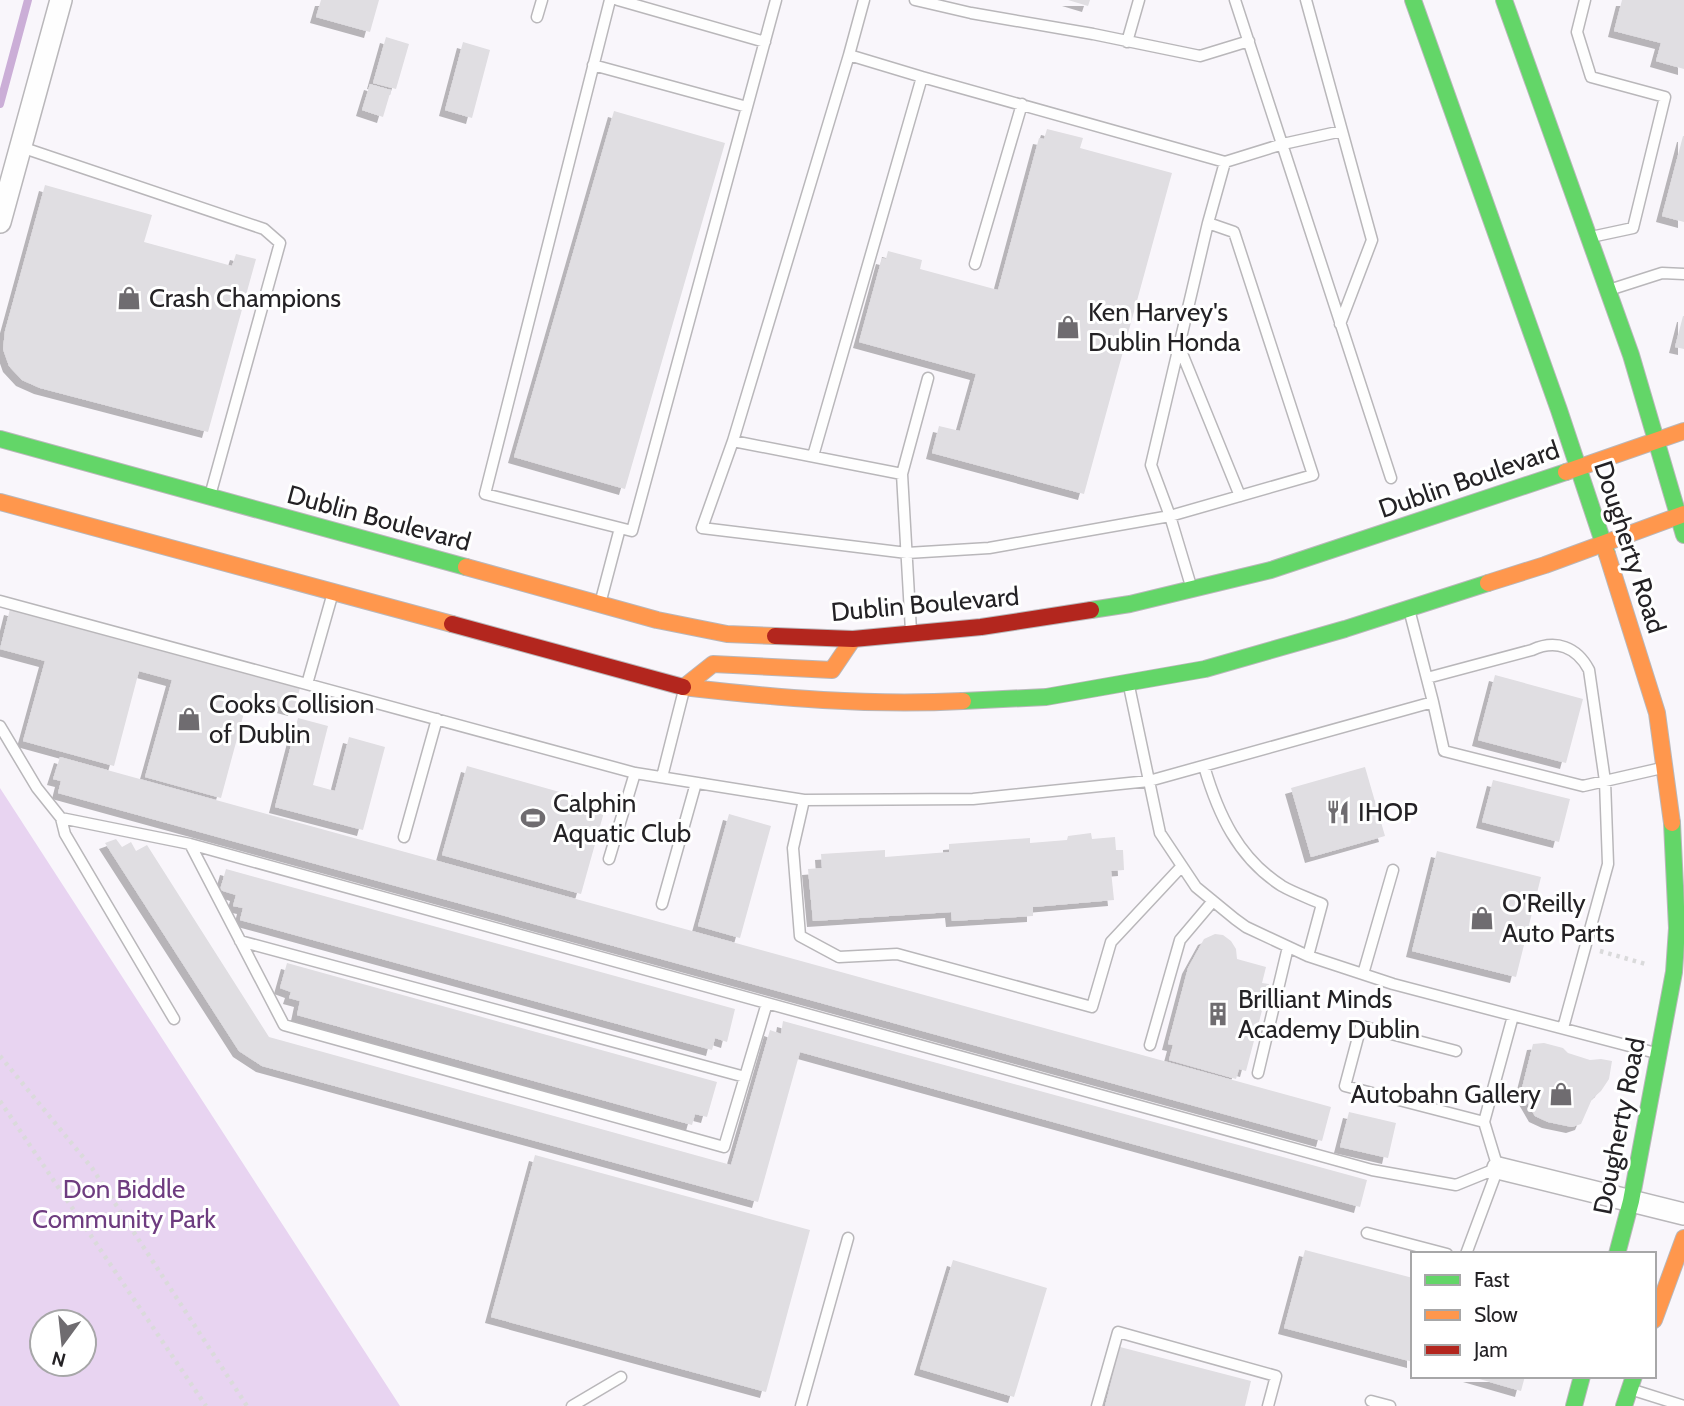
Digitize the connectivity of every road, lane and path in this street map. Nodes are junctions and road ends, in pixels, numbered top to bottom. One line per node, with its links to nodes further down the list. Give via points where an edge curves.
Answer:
1 (61, 0): 25 (street)
2 (542, 0): 14 (lane)
3 (610, 0): 19 (lane)
4 (618, 0): 17 (lane)
5 (776, 0): 17 (lane)
6 (864, 0): 18 (lane)
7 (915, 0): 16 (lane)
8 (1139, 0): 16 (lane)
9 (1235, 0): 15 (lane)
10 (1306, 0): 23 (lane)
11 (1413, 0): 41 (main road, Dougherty Road)
12 (1504, 0): 29 (main road)
13 (1585, 0): 29 (lane, via 1577,32 1591,77 1665,97 1633,228)
14 (537, 17)
15 (1249, 41): 16 (lane, via 1200,56); 24 (lane)
16 (1127, 42)
17 (765, 43): 22 (lane)
18 (849, 55): 20 (lane); 39 (lane)
19 (593, 65): 22 (lane); 49 (lane, via 485,494)
20 (922, 76): 21 (lane); 40 (lane)
21 (1022, 104): 26 (lane); 30 (lane)
22 (747, 107): 49 (lane, via 632,531)
23 (1342, 131): 24 (lane); 33 (lane, via 1372,240)
24 (1283, 144): 26 (lane); 33 (lane)
25 (21, 147): 27 (street); 45 (lane, via 264,229 280,243)
26 (1225, 162): 28 (lane)
27 (0, 222)
28 (1208, 223): 34 (lane); 44 (lane, via 1234,232 1313,475)
29 (1589, 237): 32 (main road)
30 (975, 264)
31 (1684, 274): 32 (lane, via 1662,273)
32 (1608, 291): 38 (main road)
33 (1340, 324): 43 (lane)
34 (1179, 346): 44 (lane); 48 (lane, via 1151,465)
35 (928, 378): 42 (lane)
36 (1684, 430): 38 (main road, Dublin Boulevard)
37 (0, 439): 45 (main road, Dublin Boulevard)
38 (1656, 440): 41 (main road, Dublin Boulevard); 47 (main road)
39 (733, 441): 40 (lane); 52 (lane, via 702,528)
40 (813, 456): 42 (lane)
41 (1578, 468): 51 (main road, Dougherty Road); 53 (main road, Dublin Boulevard, via 1271,570)
42 (902, 474): 52 (lane)
43 (1391, 478)
44 (1240, 496): 48 (lane)
45 (210, 497): 56 (main road, Dublin Boulevard)
46 (0, 502): 54 (main road)
47 (1681, 515): 50 (main road); 51 (main road)
48 (1170, 516): 52 (lane, via 989,548); 53 (lane)
49 (620, 528): 56 (lane)
50 (1684, 534)
51 (1604, 543): 57 (main road); 68 (main road, Dougherty Road, via 1657,713)
52 (907, 553): 58 (lane)
53 (1192, 589): 58 (main road, Dublin Boulevard, via 1130,604)
54 (332, 592): 61 (lane); 63 (main road)
55 (0, 601): 61 (lane)
56 (599, 604): 59 (main road, Dublin Boulevard, via 727,634)
57 (1409, 608): 60 (lane); 62 (main road, via 1205,669)
58 (912, 634): 59 (main road, Dublin Boulevard)
59 (853, 639): 63 (main road, via 832,670 713,664)
60 (1427, 678): 64 (lane); 72 (lane, via 1542,645 1576,652 1589,670)
61 (307, 684): 65 (lane)
62 (1128, 684): 63 (main road, via 1046,697 912,704 826,702); 71 (lane)
63 (684, 687): 70 (lane)
64 (1433, 702): 67 (lane); 72 (lane, via 1444,751 1583,786)
65 (437, 719): 69 (lane); 76 (lane)
66 (0, 726): 75 (lane)
67 (1204, 766): 71 (lane); 86 (lane, via 1226,827 1250,860 1283,886 1322,904)
68 (1665, 768): 72 (lane); 87 (main road, Dougherty Road, via 1676,888)
69 (635, 773): 70 (lane); 78 (lane)
70 (662, 777): 73 (lane)
71 (1149, 781): 74 (lane, via 973,799); 79 (lane, via 1160,833)
72 (1605, 781): 85 (lane, via 1608,864)
73 (696, 783): 74 (lane); 82 (lane)
74 (804, 800): 79 (lane, via 793,848 800,936 839,957 897,954 1092,1007 1111,942)
75 (61, 818): 77 (lane); 91 (lane, via 65,834)
76 (404, 837)
77 (190, 844): 83 (lane); 89 (lane)
78 (609, 859)
79 (1182, 866): 81 (lane)
80 (1393, 870): 88 (lane)
81 (1213, 901): 84 (lane, via 1246,927); 93 (lane, via 1181,940)
82 (662, 904)
83 (240, 941): 98 (lane); 98 (lane, via 284,1025 724,1147)
84 (1288, 947): 86 (lane); 97 (lane)
85 (1586, 947): 87 (path); 92 (lane)
86 (1308, 956): 88 (lane)
87 (1674, 972): 95 (main road, Dougherty Road)
88 (1363, 974): 90 (lane)
89 (767, 1003): 98 (lane); 101 (lane, via 1372,1170 1456,1185)
90 (1513, 1016): 92 (lane); 100 (lane)
91 (174, 1019)
92 (1563, 1028): 95 (lane)
93 (1150, 1045)
94 (1456, 1051): 100 (lane, via 1361,1027 1345,1086)
95 (1659, 1054): 102 (main road, Dougherty Road)
96 (0, 1056): 116 (path, via 92,1168)
97 (1258, 1073)
98 (745, 1077)
99 (0, 1101): 115 (path)
100 (1484, 1122): 101 (lane)
101 (1498, 1168): 102 (street); 108 (lane)
102 (1631, 1201): 103 (street); 109 (main road, Dougherty Road)
103 (1684, 1214)
104 (1367, 1233): 107 (lane)
105 (848, 1238): 118 (lane)
106 (1684, 1238): 110 (main road)
107 (1439, 1252)
108 (1467, 1252)
109 (1618, 1252)
110 (1656, 1315)
111 (621, 1377): 117 (lane)
112 (1581, 1378): 122 (main road)
113 (1631, 1382): 123 (main road); 124 (lane)
114 (1371, 1401): 121 (lane)
115 (206, 1406)
116 (247, 1406)
117 (572, 1406)
118 (801, 1406)
119 (1097, 1406): 120 (lane, via 1118,1332 1276,1376)
120 (1268, 1406)
121 (1390, 1406)
122 (1574, 1406)
123 (1624, 1406)
124 (1684, 1406)

